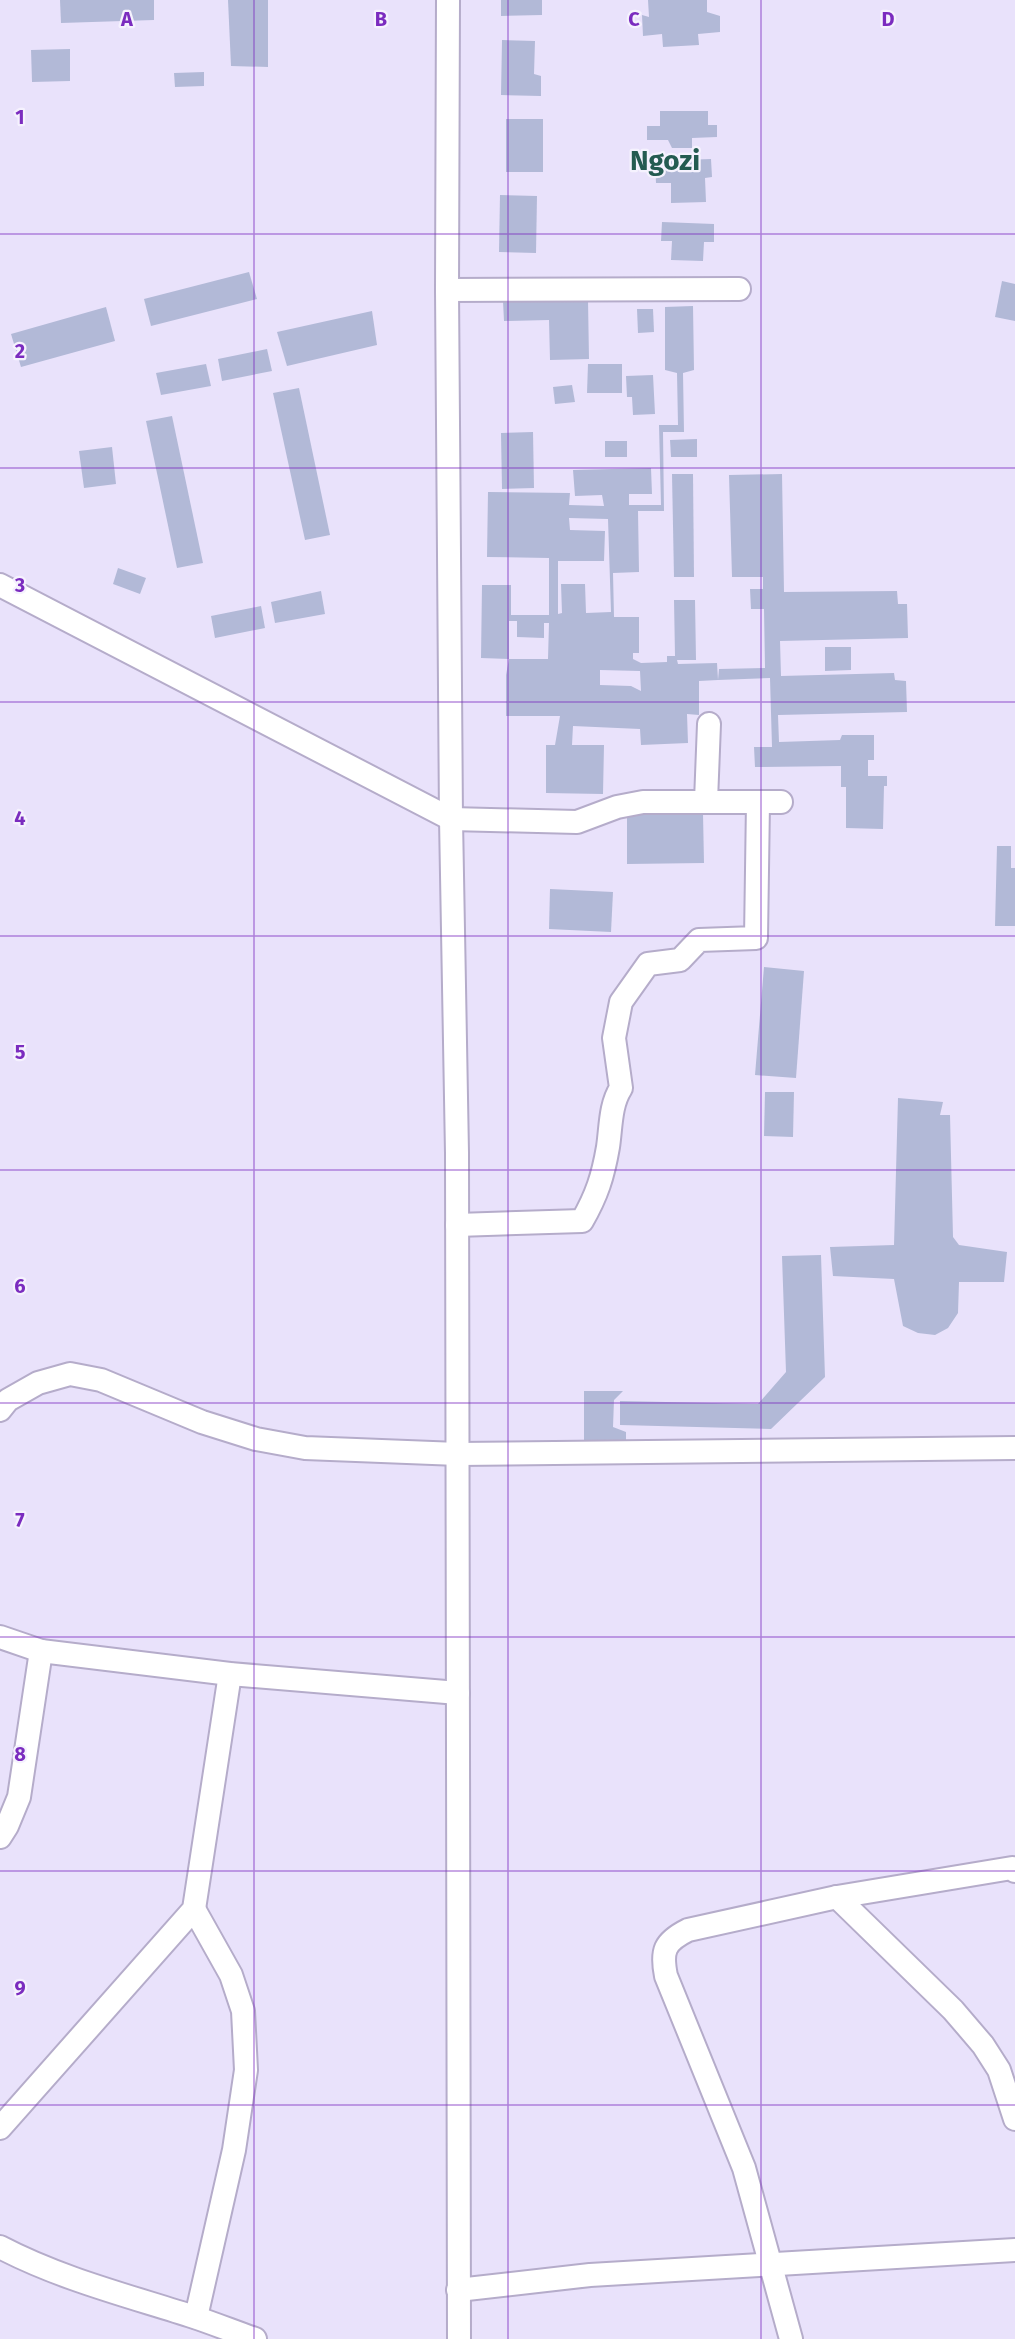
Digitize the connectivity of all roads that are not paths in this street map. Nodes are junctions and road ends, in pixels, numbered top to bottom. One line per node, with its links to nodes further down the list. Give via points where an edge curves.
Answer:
1 (448, 0): 3 (street)
2 (739, 289): 3 (street)
3 (447, 290): 9 (street)
4 (0, 585): 9 (street)
5 (709, 724): 6 (street)
6 (706, 801): 7 (street); 9 (street, via 643,802 609,809 577,822)
7 (758, 802): 8 (street); 10 (street, via 756,938 699,940 680,960 648,964 621,1002 614,1038 621,1088 614,1098 597,1195 582,1221)
8 (781, 802)
9 (451, 819): 10 (street)
10 (457, 1225): 13 (street)
11 (0, 1410): 13 (street, via 8,1400 38,1383 70,1374 101,1380 202,1422 256,1439 305,1448)
12 (1015, 1448): 13 (street)
13 (458, 1455): 17 (street)
14 (0, 1637): 15 (street)
15 (40, 1651): 16 (street); 18 (street, via 19,1797)
16 (230, 1674): 17 (street); 21 (street)
17 (458, 1693): 27 (street)
18 (0, 1837)
19 (1015, 1871): 20 (street, via 1012,1868)
20 (837, 1897): 22 (street, via 953,2010 983,2045 999,2070); 26 (street, via 688,1930 673,1937 665,1947 666,1976 744,2168)
21 (194, 1909): 23 (street); 28 (street, via 231,1975 243,2011 246,2070 234,2150)
22 (1015, 2119)
23 (0, 2128)
24 (0, 2247): 28 (street, via 103,2289)
25 (1015, 2250): 26 (street)
26 (770, 2265): 27 (street, via 590,2275); 31 (street)
27 (458, 2290): 30 (street)
28 (196, 2318): 29 (street)
29 (255, 2339)
30 (459, 2339)
31 (791, 2339)

